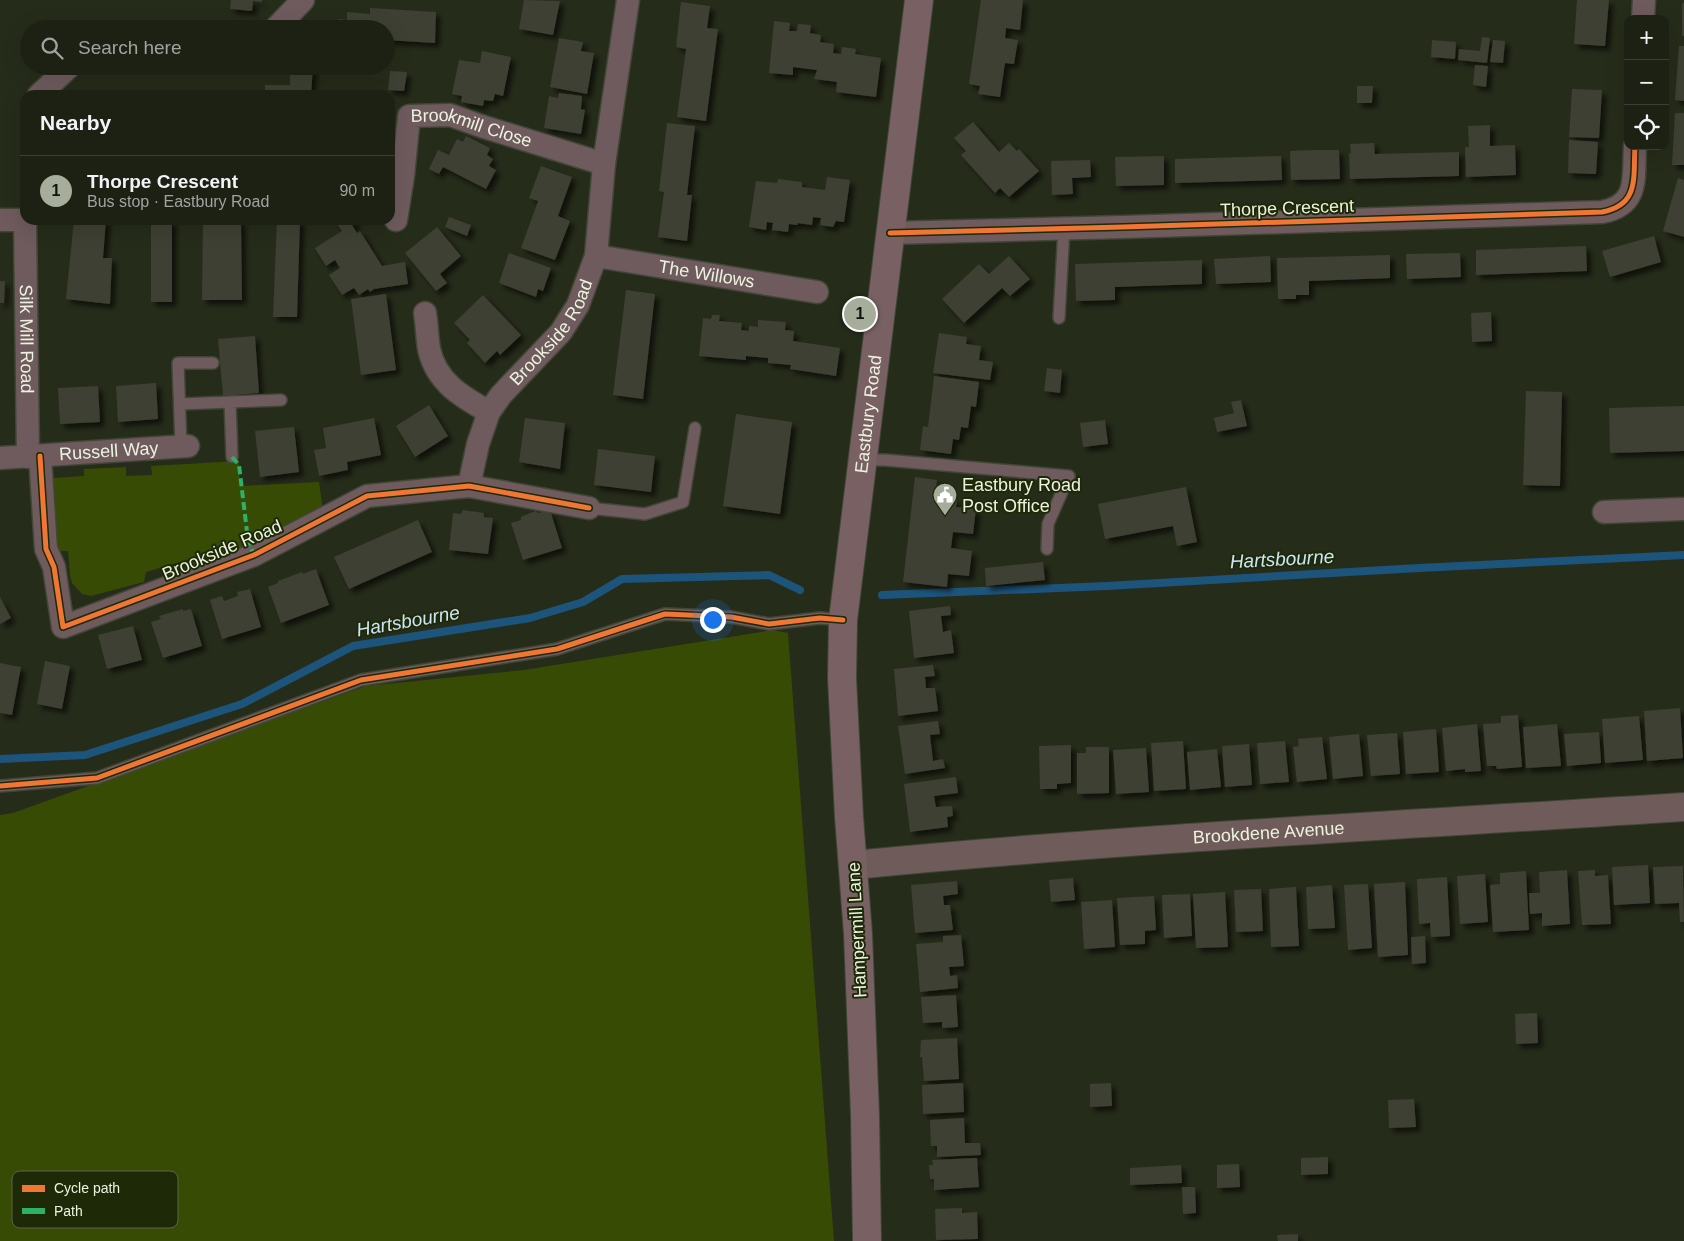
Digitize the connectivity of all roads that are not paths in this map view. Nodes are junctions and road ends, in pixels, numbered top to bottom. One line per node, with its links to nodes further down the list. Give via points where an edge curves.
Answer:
1 (303, 0): 6 (street)
2 (628, 0): 10 (street, Brookside Road)
3 (918, 0): 16 (main road, Eastbury Road)
4 (1644, 0): 5 (street)
5 (1643, 15)
6 (284, 20)
7 (61, 75): 8 (street)
8 (45, 90)
9 (1635, 150): 15 (street, Thorpe Crescent, via 1632,192 1624,203 1602,212)
10 (604, 164): 13 (street, Brookmill Close, via 450,115 409,116); 17 (street, Brookside Road)
11 (0, 220): 12 (street, Silk Mill Road)
12 (20, 220)
13 (396, 220)
14 (25, 225): 28 (street, Silk Mill Road)
15 (1064, 228): 16 (street, Thorpe Crescent); 20 (lane)
16 (890, 233): 31 (main road, Eastbury Road)
17 (596, 256): 18 (street, The Willows); 25 (street, Brookside Road, via 578,304 561,332 500,395)
18 (817, 292)
19 (426, 314): 25 (street, via 430,350 438,370 453,390)
20 (1060, 318)
21 (213, 362): 24 (lane, via 178,363)
22 (282, 400): 23 (lane)
23 (230, 402): 24 (lane); 29 (lane)
24 (180, 404): 27 (lane)
25 (489, 412): 32 (street, Brookside Road, via 482,428)
26 (695, 428): 33 (lane, via 683,502 645,514)
27 (185, 446): 28 (street, Russell Way)
28 (34, 456): 30 (street, Russell Way); 32 (street, Brookside Road, via 46,549 54,566 63,627 254,555 366,496)
29 (232, 457)
30 (0, 458)
31 (862, 460): 36 (lane, via 1069,476 1048,524); 37 (main road, Eastbury Road)
32 (469, 486): 33 (street, Brookside Road)
33 (589, 508)
34 (1684, 509): 35 (street)
35 (1604, 512)
36 (1047, 549)
37 (843, 620): 38 (lane, via 820,618 769,624 731,616 665,614 556,649 361,680 97,778); 40 (main road, Hampermill Lane, via 842,678)
38 (0, 786)
39 (1684, 807): 40 (main road, Brookdene Avenue, via 1236,835)
40 (854, 865): 41 (main road, Hampermill Lane)
41 (868, 1241)

